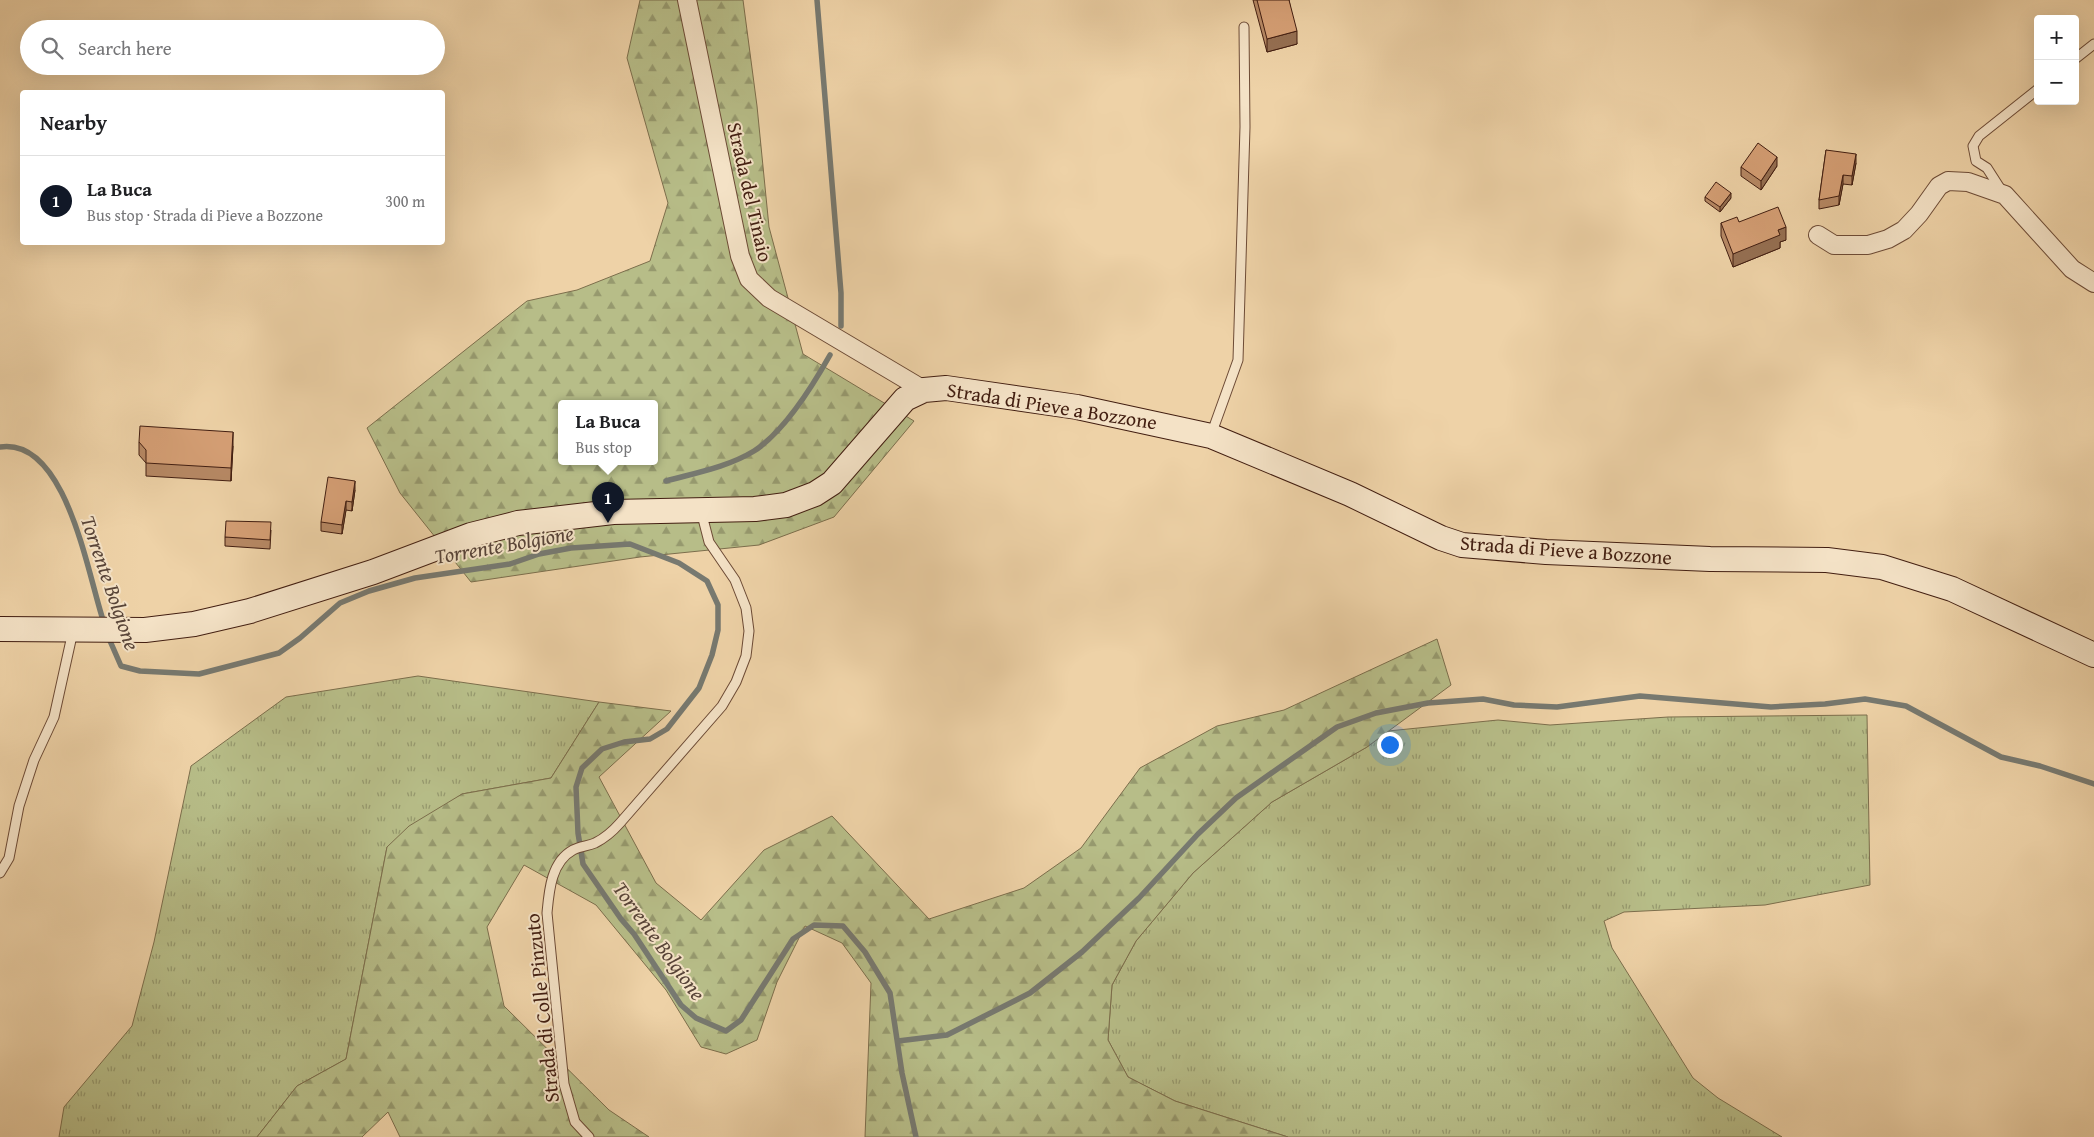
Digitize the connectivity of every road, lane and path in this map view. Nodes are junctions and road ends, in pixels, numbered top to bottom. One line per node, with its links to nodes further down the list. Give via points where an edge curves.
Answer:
1 (687, 0): 9 (street, Strada del Tinaio, via 740,256 750,279 769,298)
2 (1244, 27): 10 (lane, via 1245,127 1238,360)
3 (2094, 44): 4 (lane)
4 (2079, 56)
5 (2034, 92): 6 (lane, via 1979,136 1973,146 1976,160 1987,168)
6 (2005, 195): 7 (street, via 1968,182 1948,180 1938,186 1904,230 1888,239 1868,245 1834,245); 8 (street, via 2072,269)
7 (1818, 235)
8 (2094, 283)
9 (924, 390): 10 (street, Strada di Pieve a Bozzone, via 955,388 1077,407); 11 (street, Strada di Pieve a Bozzone, via 899,403 842,473 815,494 778,506)
10 (1211, 436): 14 (street, Strada di Pieve a Bozzone, via 1284,465 1454,543 1556,552 1827,560 1882,567 1952,589)
11 (701, 511): 13 (street, Strada di Pieve a Bozzone, via 613,512 518,523 471,535 373,572 250,611 176,627); 16 (lane, Strada di Colle Pinzuto, via 709,542 736,580 746,608 749,631 746,656 736,682 722,706 610,834 573,850 561,860 550,886 547,913 564,1084 575,1122)
12 (0, 629): 13 (street, Strada di Pieve a Bozzone)
13 (74, 630): 15 (lane, via 54,716 34,760 19,806 9,858)
14 (2094, 655)
15 (0, 873)
16 (589, 1137)

